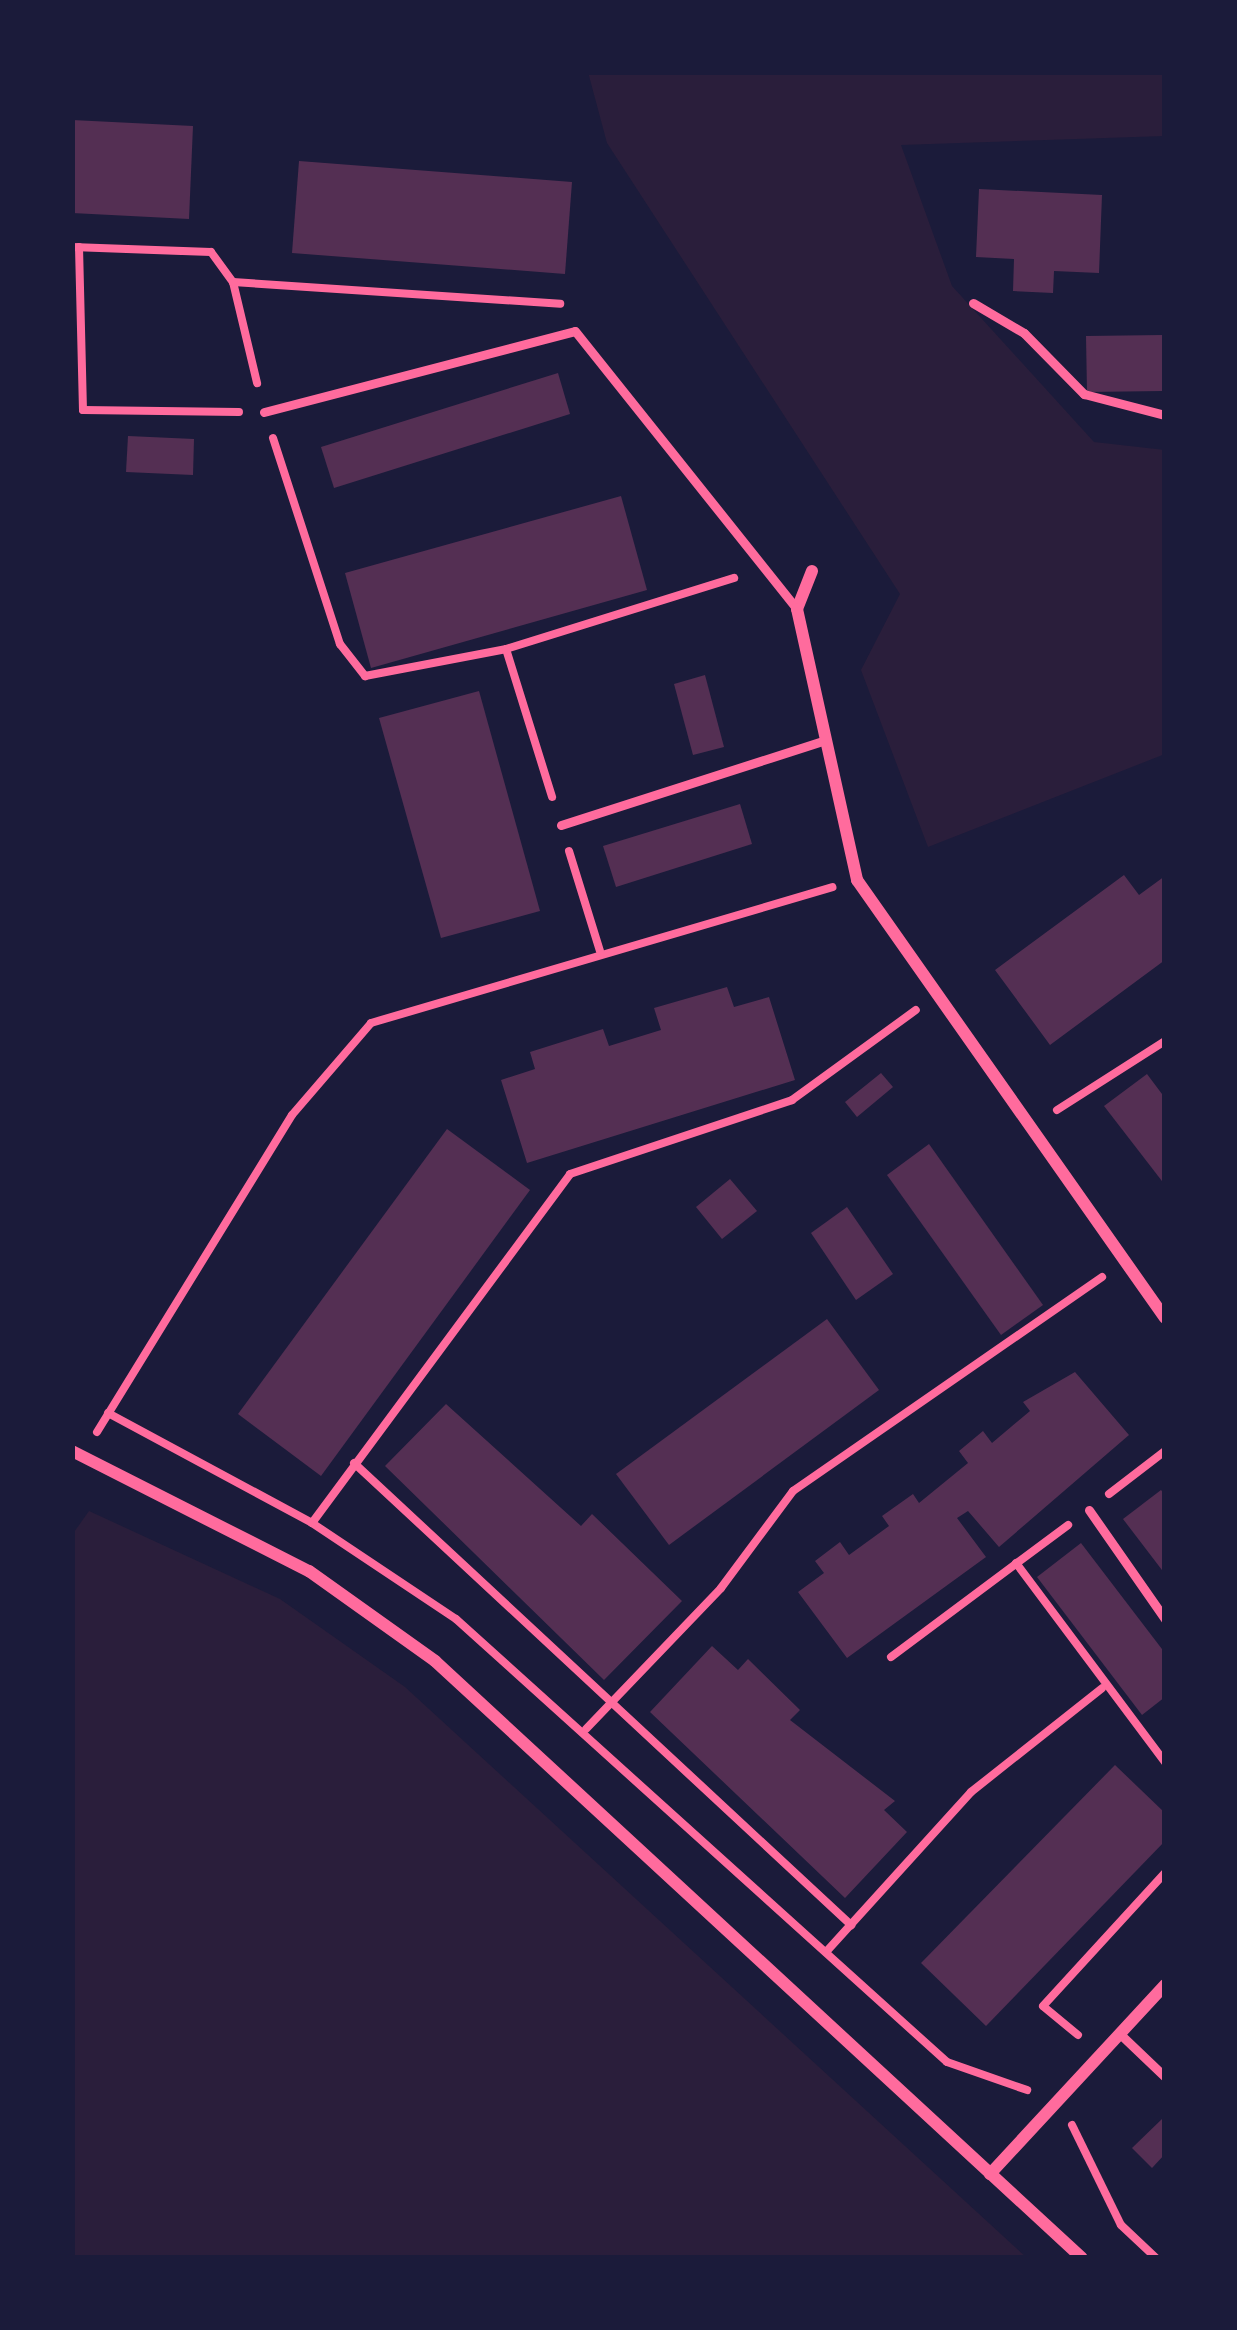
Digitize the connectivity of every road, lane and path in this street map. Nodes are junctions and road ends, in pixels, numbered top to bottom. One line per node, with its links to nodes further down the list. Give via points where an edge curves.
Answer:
1 (76, 247): 2 (path, via 212,252); 5 (path, via 83,410)
2 (233, 282): 4 (path, via 556,296); 5 (path)
3 (973, 304): 6 (lane, via 1024,333 1084,394)
4 (575, 332): 5 (lane); 7 (lane)
5 (265, 412): 7 (path, via 340,644 365,676 506,650)
6 (1165, 415)
7 (764, 569): 9 (lane)
8 (812, 572): 9 (street)
9 (797, 610): 10 (street)
10 (826, 740): 11 (lane); 12 (street)
11 (561, 825)
12 (857, 880): 13 (street); 24 (path, via 370,1023 292,1115 108,1412)
13 (938, 995): 18 (street); 22 (path, via 792,1100 570,1174)
14 (1164, 1043): 16 (path)
15 (1042, 1092): 16 (path)
16 (1056, 1111): 17 (path)
17 (1069, 1130)
18 (1125, 1262): 19 (street); 29 (path, via 793,1491 722,1588)
19 (1165, 1318)
20 (72, 1451): 40 (street, via 308,1571 435,1660)
21 (1165, 1451): 23 (path)
22 (354, 1463): 24 (path); 29 (path)
23 (1089, 1510): 25 (path); 26 (lane)
24 (313, 1522): 30 (path, via 456,1619)
25 (1016, 1563): 27 (path); 28 (path)
26 (1165, 1619)
27 (891, 1657)
28 (1102, 1688): 31 (path); 33 (path, via 971,1792)
29 (614, 1699): 30 (path); 33 (path)
30 (586, 1729): 34 (path)
31 (1165, 1762)
32 (1165, 1873): 37 (path, via 1043,2006)
33 (851, 1925): 34 (path)
34 (826, 1952): 39 (path, via 947,2062)
35 (1165, 1984): 36 (street)
36 (1120, 2035): 37 (street); 38 (lane)
37 (1102, 2055): 39 (street)
38 (1165, 2077)
39 (1052, 2109): 40 (street); 42 (path, via 1076,2127 1120,2225)
40 (991, 2174): 41 (street)
41 (1082, 2258)
42 (1156, 2258)

